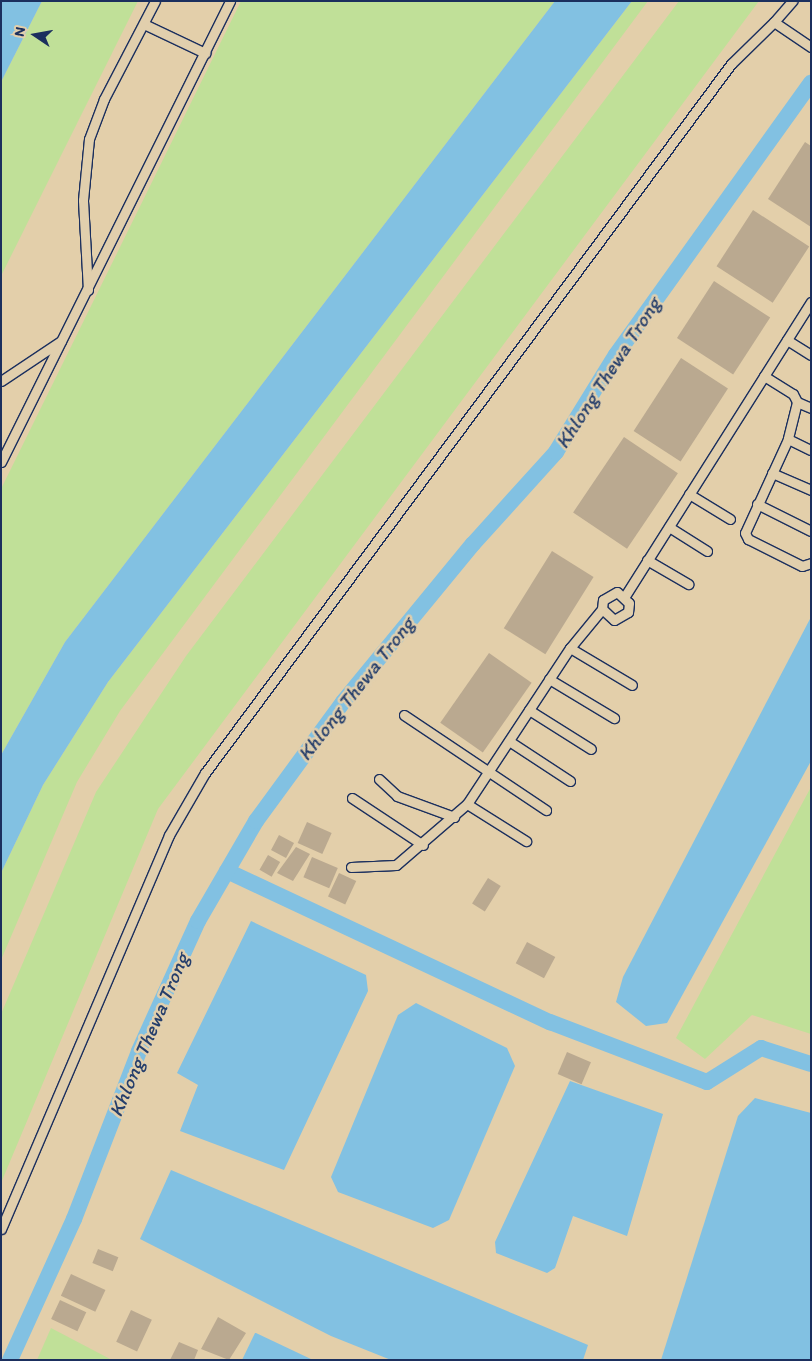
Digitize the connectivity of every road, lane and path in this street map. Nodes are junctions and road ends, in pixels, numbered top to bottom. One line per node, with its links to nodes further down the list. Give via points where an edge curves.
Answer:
1 (155, 1): 5 (lane)
2 (230, 1): 7 (lane)
3 (792, 1): 4 (lane)
4 (774, 22): 6 (lane); 51 (lane, via 731,64 205,773 169,835)
5 (144, 24): 7 (lane); 8 (lane, via 104,99 84,161)
6 (811, 47)
7 (205, 53): 8 (lane)
8 (88, 292): 11 (lane)
9 (811, 302): 10 (lane)
10 (787, 340): 12 (lane); 13 (lane)
11 (60, 341): 14 (lane); 19 (lane)
12 (811, 355)
13 (764, 376): 15 (lane, via 793,394); 22 (lane)
14 (1, 382)
15 (797, 402): 16 (lane); 17 (lane)
16 (811, 408)
17 (788, 439): 18 (lane); 20 (lane)
18 (811, 450)
19 (1, 462)
20 (772, 473): 21 (lane); 23 (lane)
21 (811, 490)
22 (689, 494): 24 (lane); 25 (lane)
23 (758, 504): 26 (lane); 29 (lane, via 745,532 748,539 802,566)
24 (730, 519)
25 (669, 526): 27 (lane); 28 (lane)
26 (811, 531)
27 (707, 551)
28 (647, 560): 30 (lane); 31 (lane)
29 (811, 563)
30 (688, 584)
31 (625, 596): 32 (lane, via 609,594); 32 (lane, via 628,612 622,618 606,617)
32 (602, 609): 33 (lane)
33 (570, 648): 34 (lane); 35 (lane)
34 (549, 679): 36 (lane); 38 (lane)
35 (632, 685)
36 (529, 710): 39 (lane); 40 (lane)
37 (404, 715): 41 (lane)
38 (614, 718)
39 (509, 741): 41 (lane); 43 (lane)
40 (591, 749)
41 (488, 772): 45 (lane); 46 (lane)
42 (379, 779): 47 (lane, via 397,796)
43 (570, 781)
44 (352, 798): 49 (lane)
45 (467, 804): 47 (lane); 48 (lane)
46 (546, 810)
47 (454, 817): 49 (lane)
48 (526, 841)
49 (423, 845): 50 (lane, via 396,865)
50 (351, 866)
51 (1, 1229)

